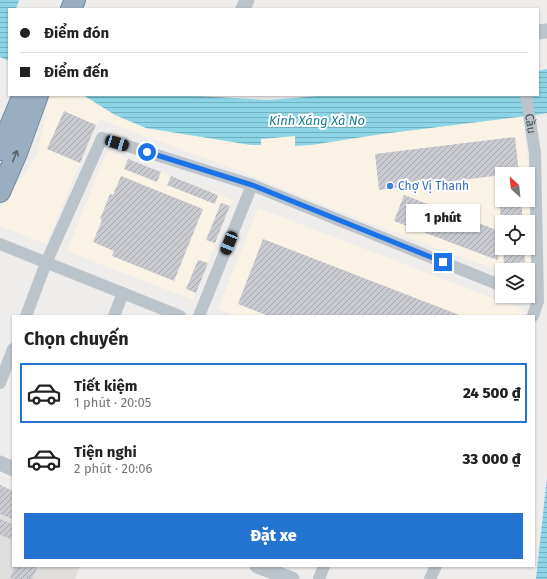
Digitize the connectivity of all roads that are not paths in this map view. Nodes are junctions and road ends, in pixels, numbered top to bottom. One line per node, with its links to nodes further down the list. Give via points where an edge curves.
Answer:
1 (23, 96): 4 (highway)
2 (38, 96): 6 (highway, one-way to 2)
3 (526, 96): 9 (street, Cầu, via 535,153)
4 (0, 150)
5 (252, 185): 8 (street, via 102,138); 10 (street); 16 (street)
6 (0, 192)
7 (0, 244): 8 (street)
8 (46, 262): 11 (street); 13 (street)
9 (533, 263)
10 (495, 283)
11 (123, 293): 14 (street); 15 (street)
12 (533, 303): 17 (street, Cầu)
13 (26, 315)
14 (114, 315)
15 (178, 315)
16 (199, 315)
17 (533, 315)
18 (12, 352): 19 (street)
19 (0, 383)
20 (0, 463): 21 (street)
21 (12, 469)
22 (260, 567): 25 (street)
23 (324, 567): 26 (street)
24 (436, 567): 27 (street)
25 (292, 579)
26 (319, 579)
27 (430, 579)

